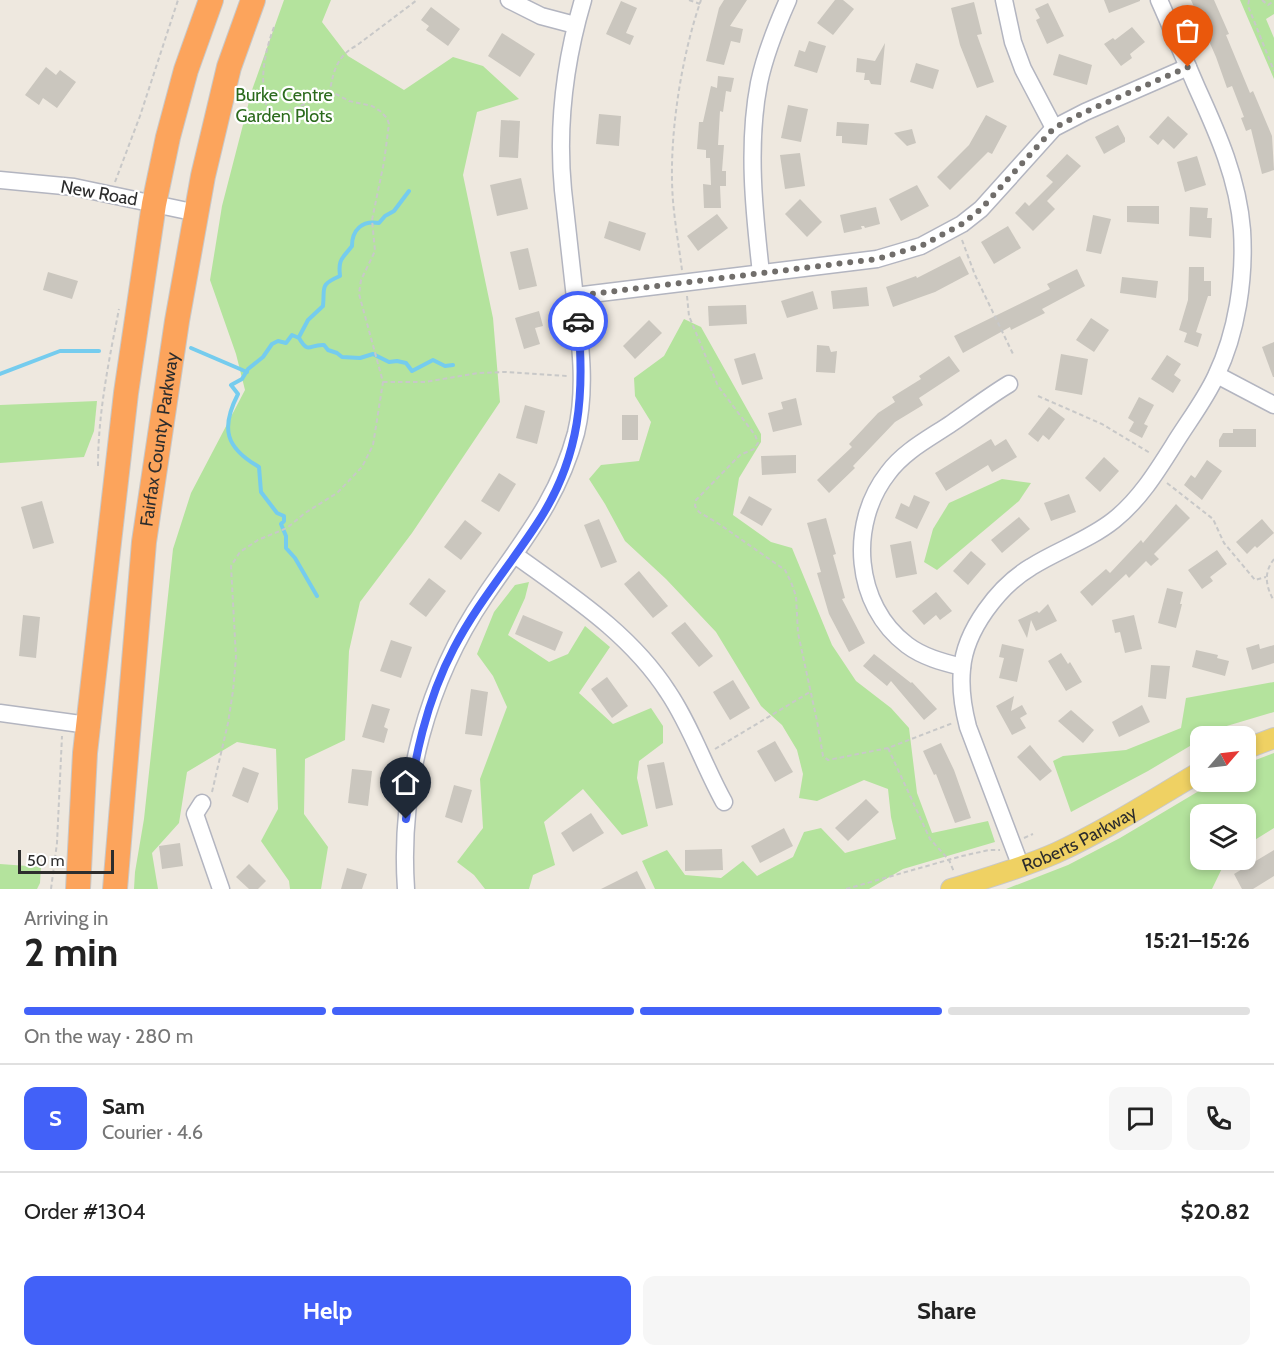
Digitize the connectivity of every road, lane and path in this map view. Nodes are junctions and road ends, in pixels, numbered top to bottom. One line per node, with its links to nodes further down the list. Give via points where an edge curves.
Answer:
1 (211, 0): 21 (highway, Fairfax County Parkway, via 186,70)
2 (254, 0): 22 (highway, Fairfax County Parkway, via 229,67)
3 (417, 0): 18 (path, via 345,51 335,66)
4 (508, 0): 14 (street, via 542,16)
5 (583, 0): 14 (street)
6 (689, 0): 13 (path)
7 (788, 0): 25 (street, via 766,53 753,125)
8 (1004, 0): 19 (street, via 1023,69)
9 (1159, 0): 16 (street)
10 (1249, 0): 17 (path)
11 (1262, 0): 12 (path, via 1268,5)
12 (1274, 1)
13 (700, 2): 24 (path, via 679,88 673,158 673,199)
14 (576, 25): 26 (street, via 561,142)
15 (274, 27): 18 (path, via 265,53 263,77 270,119)
16 (1188, 67): 19 (street); 29 (street, via 1230,167 1242,229 1237,308)
17 (1274, 71)
18 (330, 91): 31 (path, via 349,101 372,106 389,124 372,219 375,251 361,280 359,294)
19 (1054, 128): 25 (street, via 981,209 934,240 877,259)
20 (0, 180): 21 (street, New Road, via 74,187)
21 (154, 204): 22 (street, New Road); 45 (highway, Fairfax County Parkway, via 123,417)
22 (196, 213): 57 (highway, Fairfax County Parkway, via 144,542)
23 (962, 240): 28 (path)
24 (682, 270)
25 (761, 273): 26 (street)
26 (575, 296): 37 (street, via 582,381 576,431 554,494)
27 (687, 296): 42 (path, via 689,316 718,386 758,443 740,455 694,506 785,570 795,596 798,633)
28 (1013, 354)
29 (1216, 375): 34 (street); 41 (street, via 1154,476 1134,501 1095,533 1032,566 1005,586 976,627)
30 (567, 376): 31 (path, via 505,372 425,382)
31 (383, 382): 52 (path, via 373,445 362,466 337,493 287,528 240,552 231,566 236,657 233,691 212,792)
32 (1009, 384): 41 (street, via 889,471 873,496 862,538 870,596 882,618 917,652)
33 (1038, 396): 35 (path, via 1102,424)
34 (1274, 405)
35 (1152, 455)
36 (1166, 483): 39 (path, via 1213,519 1224,543 1256,580)
37 (515, 555): 51 (street, via 600,617 656,675 679,708); 59 (street, via 471,619 438,683 411,782 404,846)
38 (1274, 559): 39 (path)
39 (1266, 577): 40 (path)
40 (1274, 601)
41 (962, 667): 55 (street, via 961,690 968,727)
42 (811, 691): 48 (path, via 823,756 828,760); 49 (path)
43 (0, 713): 45 (street)
44 (953, 723): 48 (path)
45 (88, 725): 56 (highway, Fairfax County Parkway)
46 (1274, 738): 47 (main road)
47 (1256, 745)
48 (888, 748): 54 (path, via 930,839)
49 (714, 750)
50 (1190, 778): 55 (main road, Roberts Parkway, via 1089,837)
51 (724, 802)
52 (202, 803): 58 (street, via 195,814)
53 (998, 851): 54 (path)
54 (949, 860): 60 (path)
55 (1021, 867): 61 (main road, Roberts Parkway)
56 (78, 889)
57 (115, 889)
58 (220, 889)
59 (406, 889)
60 (846, 889)
61 (951, 889)

